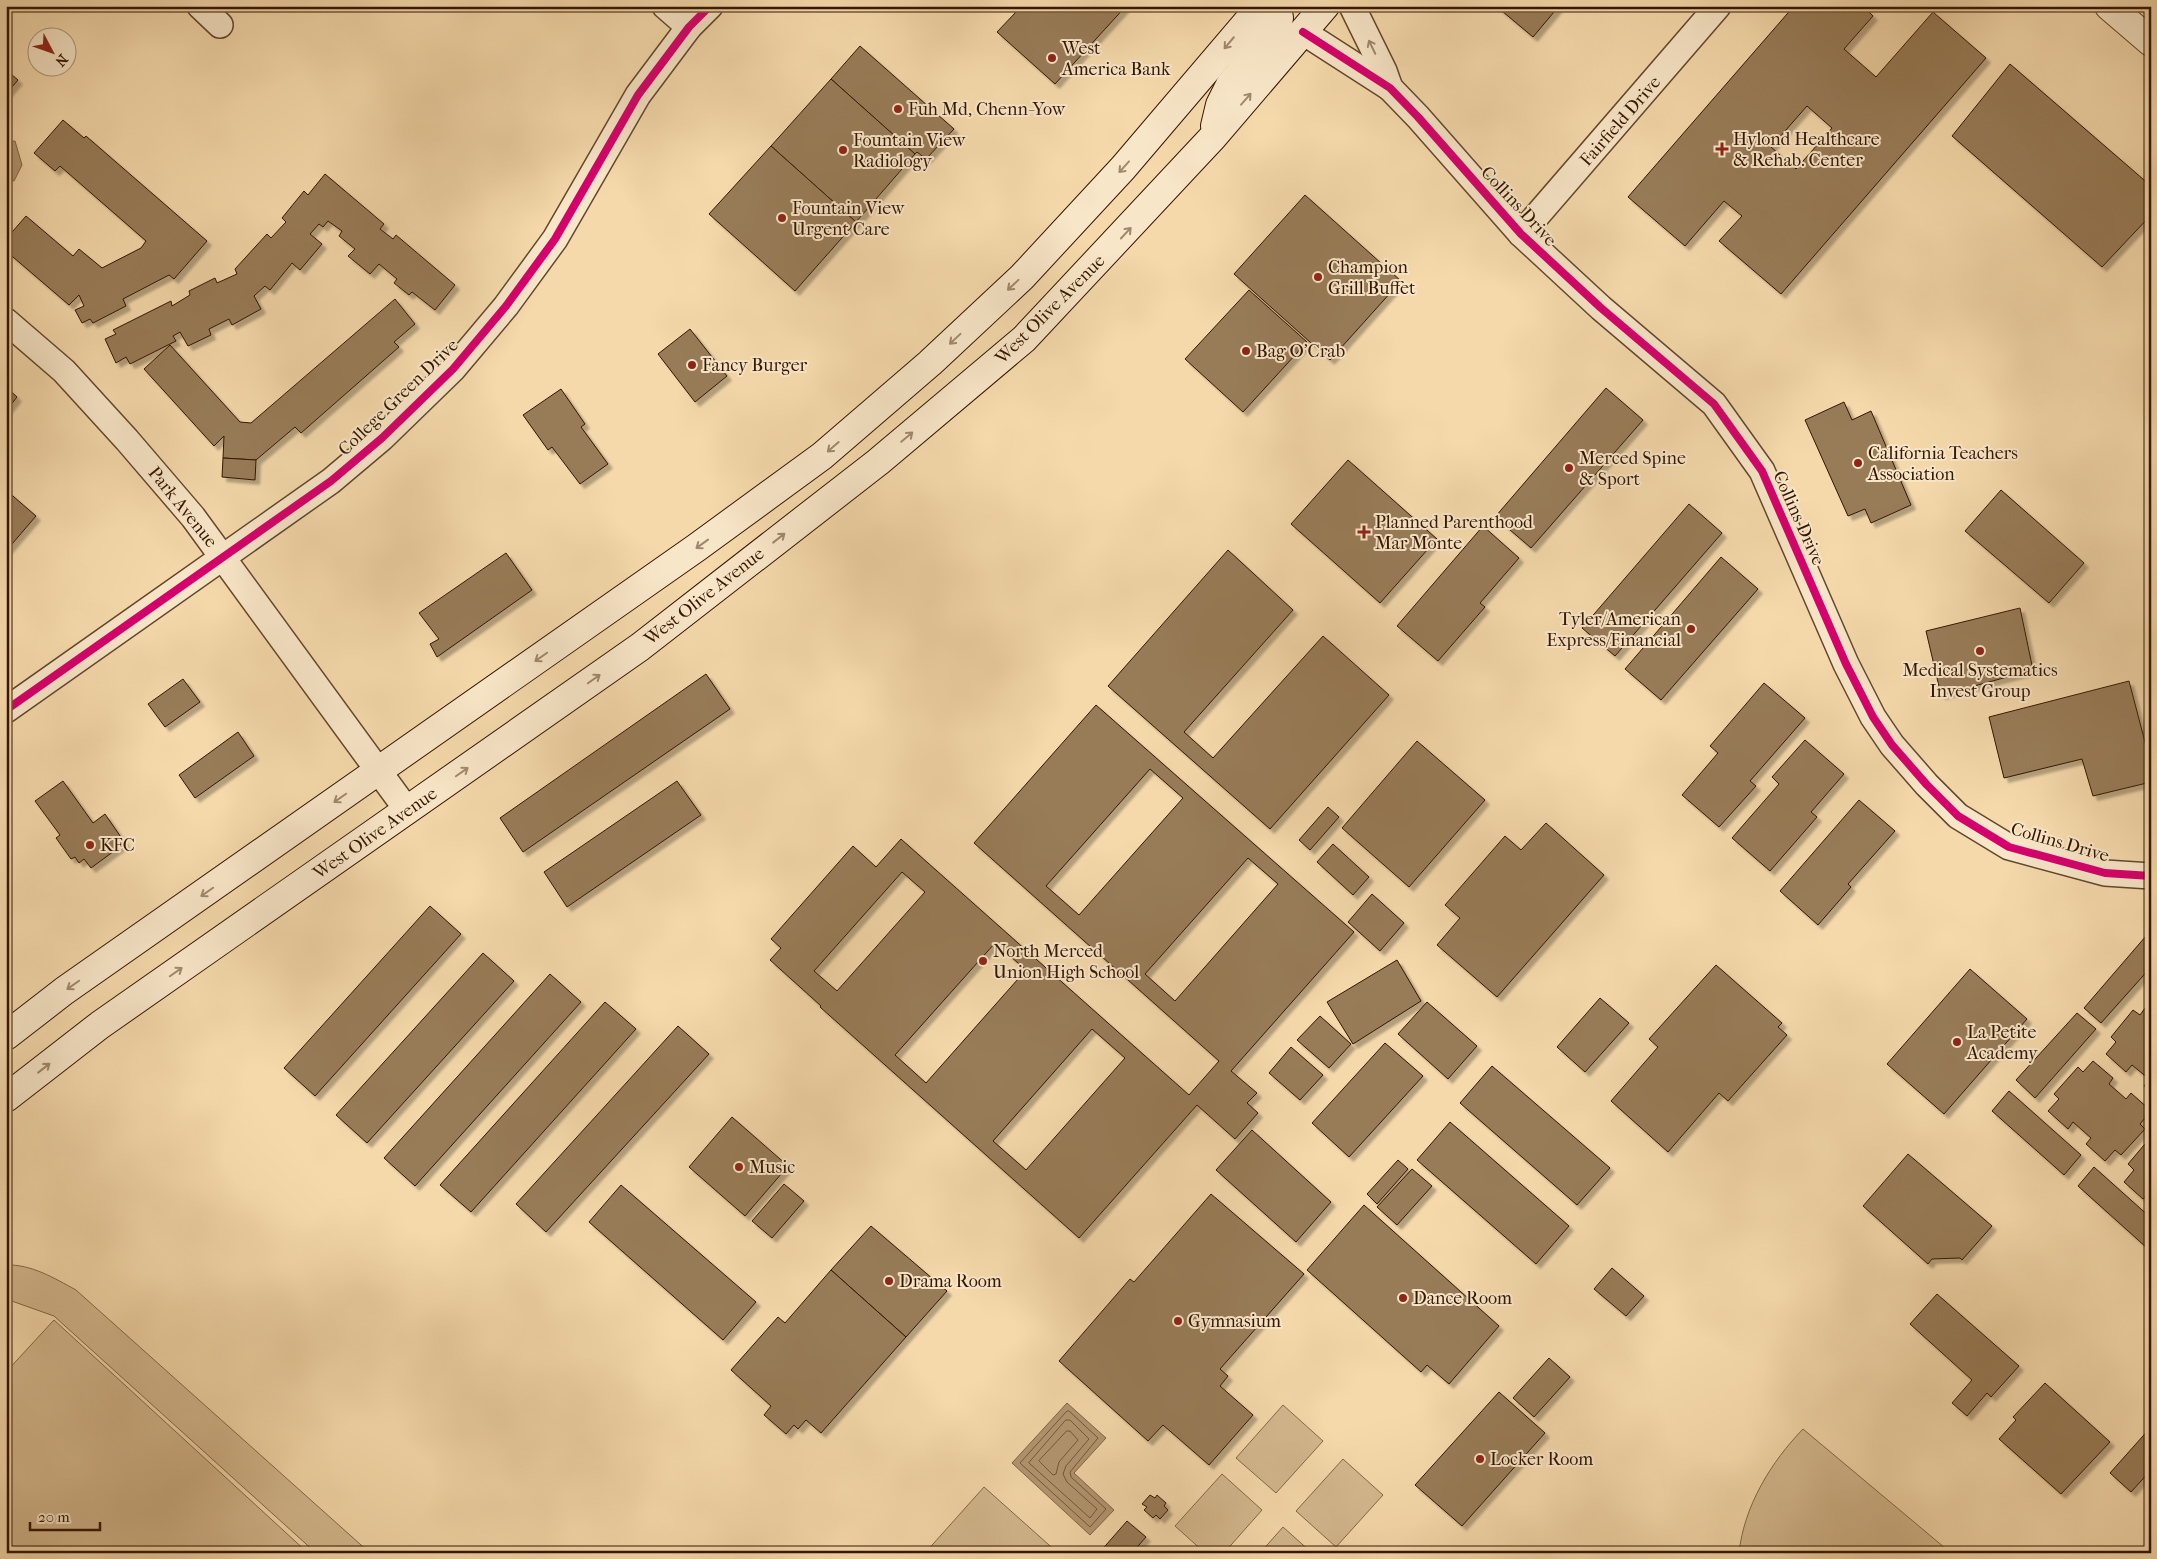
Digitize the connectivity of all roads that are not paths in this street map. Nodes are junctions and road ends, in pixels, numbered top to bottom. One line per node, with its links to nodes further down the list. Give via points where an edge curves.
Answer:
1 (200, 6): 11 (street)
2 (665, 6): 12 (street)
3 (710, 6): 12 (street, College Green Drive)
4 (1261, 6): 21 (main road, one-way to 21, via 1123,168 1028,269 916,375 815,461)
5 (1277, 6): 16 (main road, via 1279,18 1275,31 1230,86 1220,105)
6 (1312, 6): 13 (main road)
7 (1326, 6): 13 (main road, West Olive Avenue)
8 (1352, 6): 15 (street, Collins Drive, one-way to 8)
9 (1718, 6): 17 (street, Fairfield Drive)
10 (2109, 6): 14 (main road)
11 (220, 25)
12 (688, 27): 19 (street, College Green Drive, via 638,95 555,239 506,306 452,369 382,438 331,481)
13 (1303, 32): 15 (street, Collins Drive); 16 (main road, West Olive Avenue, one-way to 13)
14 (2151, 42)
15 (1390, 88): 17 (street, Collins Drive)
16 (1213, 137): 22 (main road, West Olive Avenue, one-way to 16, via 640,647 878,462 1024,339)
17 (1521, 234): 23 (street, Collins Drive, via 1717,408 1762,470 1846,664 1873,717 1927,786 1958,816 2009,847 2105,873)
18 (6, 321): 19 (street, Park Avenue, via 70,378 127,440)
19 (224, 557): 20 (street, College Green Drive); 21 (street, Park Avenue)
20 (6, 710)
21 (380, 770): 22 (street, Park Avenue); 24 (main road, one-way to 24, via 64,991)
22 (407, 810): 25 (main road, West Olive Avenue, one-way to 22, via 100,1025)
23 (2151, 876)
24 (6, 1036)
25 (6, 1098)

